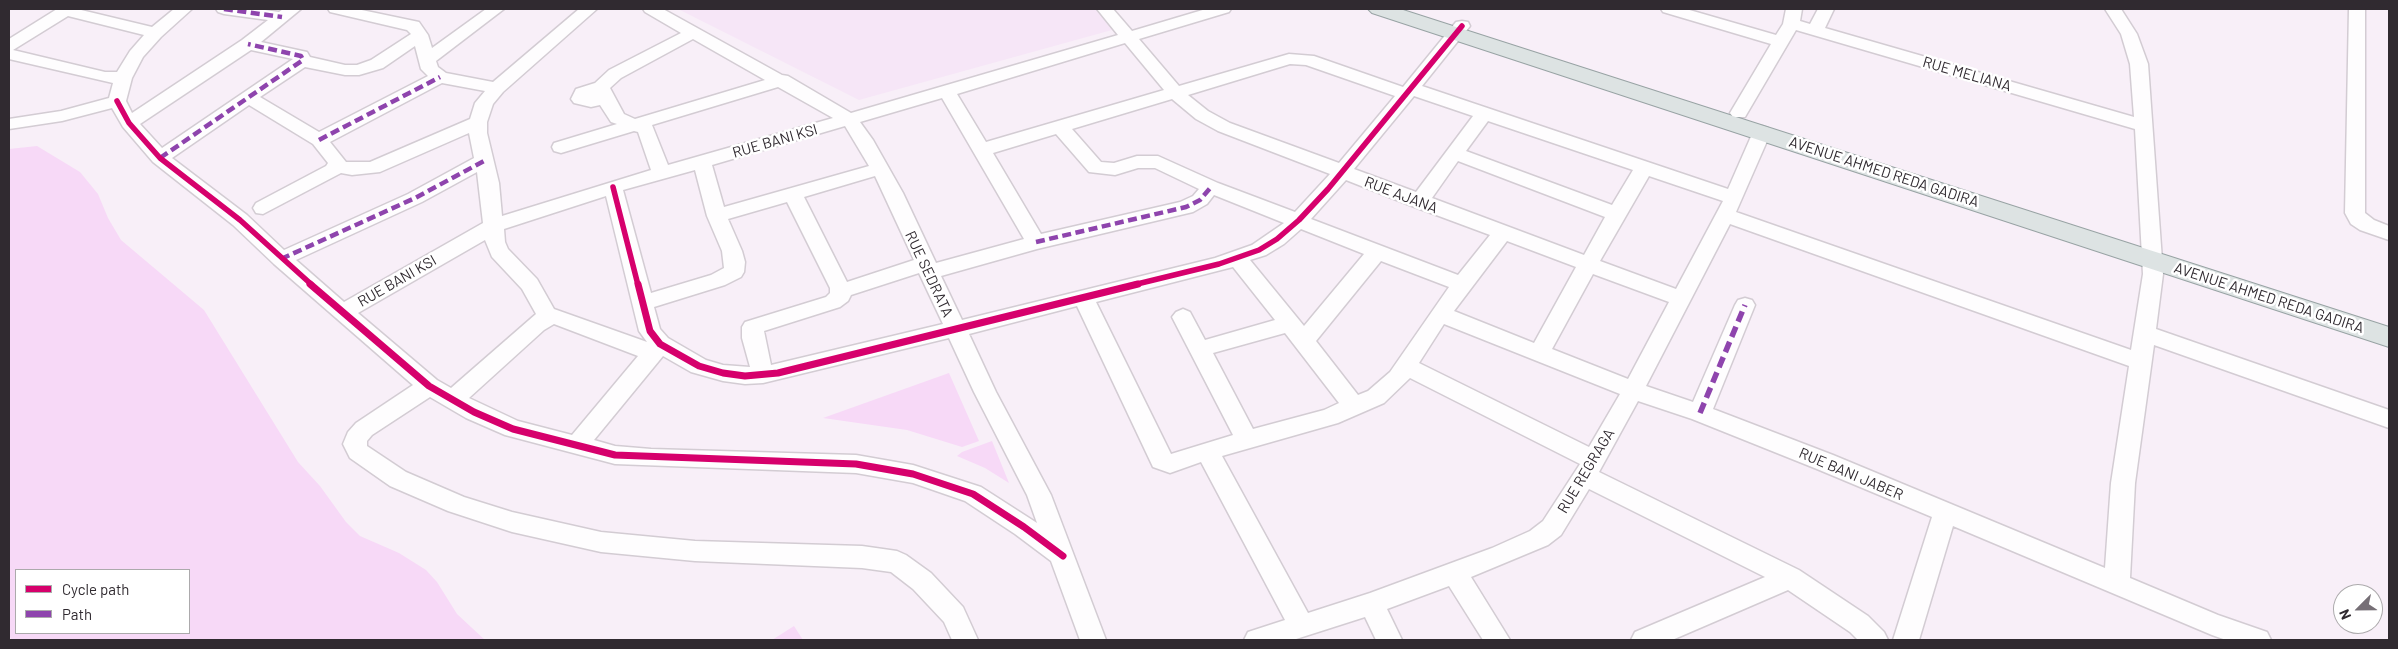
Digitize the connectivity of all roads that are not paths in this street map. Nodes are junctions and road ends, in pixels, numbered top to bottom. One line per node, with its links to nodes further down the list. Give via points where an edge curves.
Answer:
1 (184, 9): 23 (street)
2 (224, 9): 17 (street)
3 (336, 9): 19 (street)
4 (415, 9): 19 (street)
5 (496, 9): 30 (street)
6 (589, 9): 35 (street)
7 (651, 9): 22 (street, RUE SEDRATA)
8 (1105, 9): 25 (street, RUE AJANA)
9 (1222, 9): 25 (street, RUE BANI KSI)
10 (1379, 9): 20 (main road, AVENUE AHMED REDA GADIRA)
11 (1410, 9): 20 (main road, AVENUE AHMED REDA GADIRA)
12 (1669, 9): 26 (street)
13 (1826, 9): 21 (street)
14 (2113, 9): 48 (street, via 2128,34 2139,64)
15 (2357, 9): 74 (street, via 2355,213 2367,225)
16 (75, 11): 23 (street); 28 (street)
17 (288, 13): 27 (street)
18 (1793, 16): 21 (street, RUE MELIANA); 26 (street)
19 (397, 22): 24 (street, via 413,26)
20 (1459, 30): 36 (street); 42 (main road, AVENUE AHMED REDA GADIRA); 50 (main road, AVENUE AHMED REDA GADIRA)
21 (1815, 30): 48 (street, RUE MELIANA)
22 (695, 32): 34 (street, RUE SEDRATA); 47 (street, via 615,74 601,92 617,118)
23 (155, 33): 33 (street, via 136,55)
24 (420, 35): 30 (street); 31 (street, via 368,68 345,70)
25 (1128, 37): 37 (street, RUE BANI KSI); 38 (street, RUE AJANA)
26 (1781, 42): 42 (street)
27 (248, 44): 31 (street, via 301,56); 46 (street)
28 (9, 46)
29 (9, 54): 33 (street, via 105,77)
30 (427, 60): 32 (street, via 430,69)
31 (303, 61): 39 (street)
32 (440, 77): 35 (street); 51 (street)
33 (123, 78): 40 (street)
34 (782, 80): 43 (street, RUE SEDRATA); 47 (street)
35 (497, 88): 44 (street, via 484,103)
36 (1409, 91): 38 (street, via 1297,58 1265,64); 41 (street); 61 (street)
37 (947, 92): 43 (street, RUE BANI KSI); 53 (street)
38 (1176, 94): 49 (street); 61 (street, RUE AJANA, via 1202,115 1224,127)
39 (249, 98): 51 (street); 55 (street)
40 (117, 101): 45 (street, via 62,116); 46 (street)
41 (1484, 113): 54 (street); 60 (street)
42 (1738, 113): 77 (main road, AVENUE AHMED REDA GADIRA)
43 (850, 120): 57 (street, RUE BANI KSI); 59 (street, RUE SEDRATA)
44 (478, 122): 56 (street); 58 (street, via 373,168 352,170)
45 (9, 124)
46 (129, 124): 55 (street)
47 (634, 124): 52 (street); 62 (street, via 648,132)
48 (2143, 125): 77 (street)
49 (1061, 128): 53 (street); 63 (street, via 1096,168 1115,169 1137,162 1158,162)
50 (1762, 132): 67 (street, RUE REGRAGA); 77 (main road, AVENUE AHMED REDA GADIRA)
51 (319, 140): 58 (street)
52 (561, 146)
53 (982, 150): 75 (street)
54 (1456, 154): 66 (street); 69 (street)
55 (160, 158): 79 (street, via 240,220)
56 (484, 161): 72 (street); 79 (street, via 393,209)
57 (702, 162): 62 (street, RUE BANI KSI); 70 (street)
58 (337, 166): 68 (street)
59 (879, 169): 65 (street); 81 (street, RUE SEDRATA)
60 (1643, 169): 67 (street); 69 (street)
61 (1340, 172): 66 (street, RUE AJANA); 71 (street)
62 (662, 173): 64 (street, RUE BANI KSI)
63 (1211, 186): 71 (street); 75 (street, via 1200,200 1186,207)
64 (613, 187): 72 (street, RUE BANI KSI); 86 (street)
65 (794, 196): 70 (street); 83 (street)
66 (1419, 202): 73 (street, RUE AJANA)
67 (1729, 207): 85 (street, RUE REGRAGA); 101 (street)
68 (263, 208)
69 (1616, 214): 80 (street)
70 (718, 216): 86 (street, via 732,251 734,272)
71 (1299, 220): 76 (street); 78 (street, via 1277,239)
72 (495, 225): 88 (street, RUE BANI KSI); 91 (street, via 499,252 530,284)
73 (1502, 233): 80 (street, RUE AJANA); 82 (street)
74 (2389, 233)
75 (1036, 242): 81 (street)
76 (1378, 251): 82 (street); 97 (street)
77 (2151, 253): 92 (main road, AVENUE AHMED REDA GADIRA); 95 (street, via 2153,274); 96 (main road, AVENUE AHMED REDA GADIRA)
78 (1238, 258): 84 (street); 93 (street)
79 (281, 259): 88 (street)
80 (1589, 264): 85 (street, RUE AJANA); 100 (street)
81 (927, 267): 83 (street); 94 (street, RUE SEDRATA)
82 (1464, 285): 89 (street)
83 (841, 291): 103 (street, via 838,299 753,327)
84 (1083, 296): 94 (street); 112 (street, via 1164,462 1170,464)
85 (1681, 299): 105 (street, RUE REGRAGA)
86 (644, 303): 98 (street)
87 (1745, 305): 108 (street)
88 (343, 312): 104 (street)
89 (1440, 314): 100 (street, RUE BANI JABER); 102 (street)
90 (1184, 317): 99 (street)
91 (549, 318): 98 (street, via 562,318); 106 (street, via 536,325)
92 (2389, 320)
93 (1290, 324): 97 (street); 99 (street)
94 (955, 330): 103 (street); 115 (street, RUE SEDRATA, via 1039,495)
95 (2143, 333): 101 (street); 109 (street)
96 (2389, 337)
97 (1304, 342): 107 (street)
98 (657, 349): 103 (street, via 699,366 731,374); 111 (street)
99 (1200, 349): 110 (street)
100 (1540, 352): 105 (street, RUE BANI JABER)
101 (2140, 361): 118 (street, via 2123,483)
102 (1406, 366): 107 (street, via 1376,398); 113 (street)
103 (763, 375)
104 (429, 386): 106 (street); 121 (street, via 364,429 356,438 358,452 398,479 457,504 512,522 601,542 695,550 862,557 897,562 954,615)
105 (1633, 390): 108 (street, RUE BANI JABER); 113 (street, RUE REGRAGA)
106 (453, 399): 111 (street, via 513,429)
107 (1354, 406): 110 (street)
108 (1700, 413): 114 (street, RUE BANI JABER)
109 (2389, 419)
110 (1247, 440): 112 (street)
111 (576, 446): 115 (street, via 615,455 856,464 913,474 973,494)
112 (1208, 451): 120 (street)
113 (1590, 468): 116 (street, RUE REGRAGA, via 1552,528 1538,538); 117 (street)
114 (1946, 514): 118 (street, RUE BANI JABER); 128 (street)
115 (1062, 556): 122 (street, RUE SEDRATA)
116 (1454, 572): 119 (street, RUE REGRAGA); 125 (street)
117 (1790, 578): 126 (street); 127 (street, via 1859,624)
118 (2116, 584): 129 (street, RUE BANI JABER)
119 (1372, 604): 120 (street, RUE REGRAGA); 124 (street)
120 (1301, 625): 123 (street, RUE REGRAGA)
121 (965, 640)
122 (1093, 640)
123 (1257, 640)
124 (1389, 640)
125 (1497, 640)
126 (1644, 640)
127 (1875, 640)
128 (1906, 640)
129 (2258, 640)

